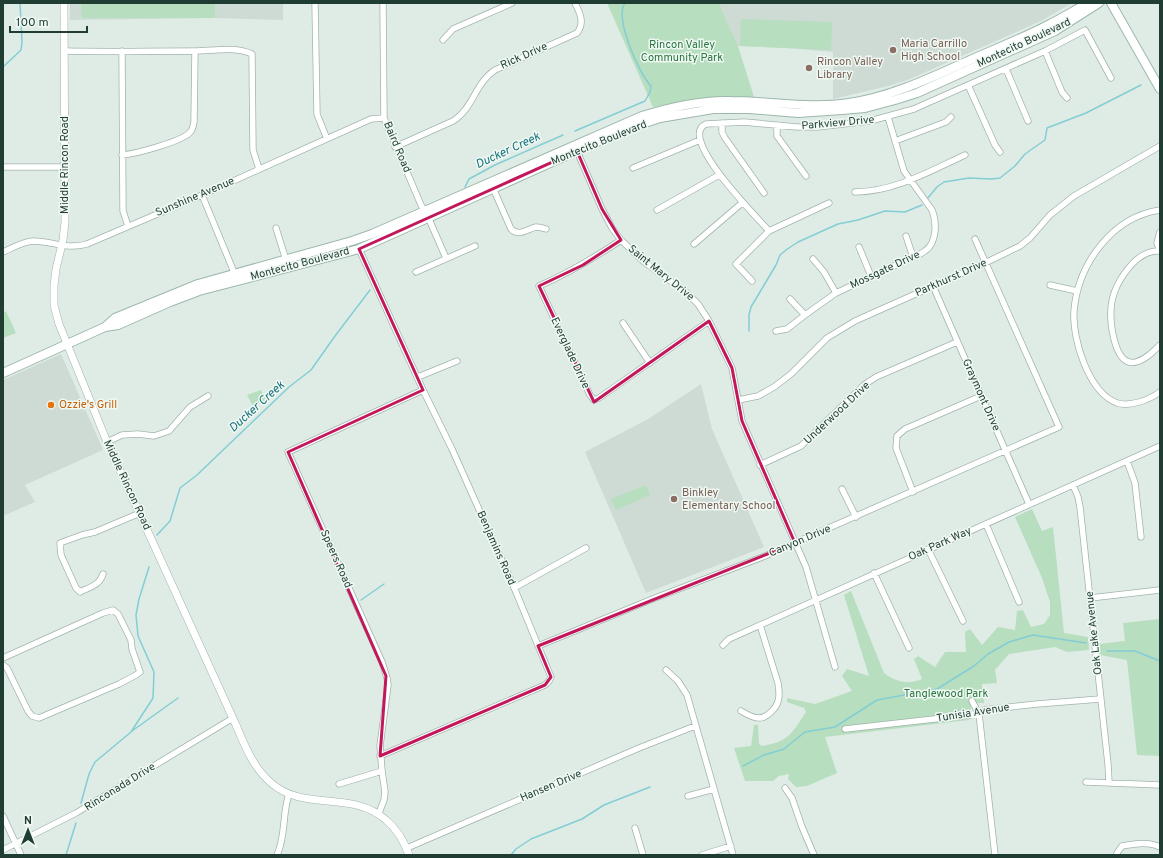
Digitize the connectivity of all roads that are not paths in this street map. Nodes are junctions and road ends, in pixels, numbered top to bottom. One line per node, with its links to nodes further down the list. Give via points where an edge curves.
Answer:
1 (64, 3): 10 (street, Middle Rincon Road)
2 (315, 3): 25 (street, via 317,114)
3 (383, 3): 21 (street, Baird Road)
4 (512, 3): 9 (street, via 453,29)
5 (576, 3): 29 (street, Rick Drive, via 582,21 577,33 495,70 485,78 461,116)
6 (1088, 3): 49 (main road, Montecito Boulevard, via 1048,25 893,93 822,106 711,102 672,107 642,116)
7 (1099, 3): 30 (main road, Montecito Boulevard, via 1055,31 895,100 865,108 823,112 718,109 684,113 644,123)
8 (1111, 3): 17 (main road)
9 (443, 40)
10 (65, 50): 11 (street); 35 (street, Middle Rincon Road)
11 (122, 51): 12 (street); 32 (street)
12 (195, 51): 32 (street, via 194,116 191,132 160,146); 37 (street, via 237,50 252,54 253,150)
13 (1045, 51): 14 (street, Parkview Drive); 15 (street, Parkview Drive, via 1085,30); 18 (street)
14 (1006, 69): 16 (street, Parkview Drive); 22 (street)
15 (1111, 78)
16 (968, 85): 19 (street, Parkview Drive, via 914,109); 31 (street)
17 (1160, 89)
18 (1067, 98)
19 (888, 117): 24 (street, Parkview Drive, via 818,127); 27 (street, Mossgate Drive)
20 (951, 117): 27 (street, via 946,122)
21 (384, 118): 25 (street, Sunshine Avenue, via 371,119); 29 (street, Baird Road)
22 (1028, 121)
23 (722, 123): 24 (street, Parkview Drive, via 744,122); 26 (street, Parkview Drive, via 703,125); 42 (street, via 725,138)
24 (777, 126): 39 (street, via 777,136)
25 (327, 139): 37 (street, Sunshine Avenue)
26 (700, 140): 36 (street); 38 (street)
27 (895, 141): 40 (street, Mossgate Drive, via 904,171)
28 (1160, 146): 69 (street, Parkhurst Drive, via 1074,196 1050,215 1020,246)
29 (395, 147): 49 (street, Baird Road)
30 (577, 151): 41 (main road, Montecito Boulevard); 57 (street, Saint Mary Drive, via 602,209)
31 (1000, 152)
32 (122, 155): 50 (street, via 123,211)
33 (965, 155): 40 (street)
34 (3, 167): 35 (street)
35 (65, 167): 59 (street, Middle Rincon Road, via 65,222)
36 (633, 168)
37 (259, 169): 44 (street, Sunshine Avenue)
38 (719, 175): 45 (street); 47 (street)
39 (806, 176)
40 (910, 180): 43 (street, via 869,192); 65 (street, Mossgate Drive, via 935,217 933,239 925,251)
41 (494, 188): 49 (main road, Montecito Boulevard); 52 (street, via 514,232 519,233 537,227)
42 (764, 192)
43 (855, 192)
44 (202, 195): 50 (street, Sunshine Avenue); 72 (street)
45 (742, 203): 53 (street); 58 (street)
46 (829, 204): 53 (street)
47 (657, 210)
48 (1160, 210): 76 (street, via 1137,216 1122,224 1107,237 1083,272)
49 (426, 214): 62 (main road, Montecito Boulevard); 66 (street, Baird Road); 68 (main road, Montecito Boulevard, via 352,241)
50 (128, 226): 59 (street, Sunshine Avenue, via 87,244 76,247)
51 (276, 228): 68 (street)
52 (546, 229)
53 (769, 231): 73 (street, via 736,264)
54 (1160, 232): 63 (street, via 1157,243)
55 (906, 236): 65 (street)
56 (975, 239): 69 (street)
57 (621, 240): 80 (street, Saint Mary Drive, via 643,261 687,292); 87 (street, Everglade Drive, via 583,265 539,286 594,400)
58 (694, 244)
59 (62, 246): 64 (street, Sunshine Avenue, via 31,241); 84 (street, Middle Rincon Road, via 56,268 54,300 59,324)
60 (475, 246): 66 (street)
61 (859, 246): 71 (street)
62 (359, 249): 72 (main road, Montecito Boulevard); 89 (street, Benjamins Road)
63 (1160, 251): 85 (street, via 1144,254 1127,270 1113,296 1111,315 1112,336 1125,360 1136,362)
64 (3, 252)
65 (913, 257): 71 (street, Mossgate Drive)
66 (446, 258): 70 (street)
67 (813, 259): 77 (street)
68 (286, 260): 72 (main road, Montecito Boulevard)
69 (985, 263): 75 (street, Parkhurst Drive); 97 (street, Canyon Drive, via 1059,427)
70 (416, 272)
71 (872, 276): 77 (street, Mossgate Drive)
72 (236, 277): 84 (main road, Montecito Boulevard, via 198,284 161,298 115,318 105,327)
73 (752, 281)
74 (1050, 285): 76 (street)
75 (933, 286): 83 (street, Graymont Drive); 94 (street, Parkhurst Drive, via 838,330 774,387 758,396)
76 (1077, 291): 91 (street, via 1074,312 1076,339 1087,371 1104,393 1118,403 1132,403)
77 (836, 293): 79 (street, Mossgate Drive)
78 (790, 299): 79 (street)
79 (805, 315): 82 (street, Mossgate Drive, via 787,329)
80 (709, 321): 87 (street, Everglade Drive); 94 (street, Saint Mary Drive, via 732,368)
81 (623, 323): 87 (street)
82 (776, 331)
83 (957, 342): 93 (street, Graymont Drive); 99 (street, Underwood Drive, via 876,377 864,385 801,446)
84 (67, 344): 88 (main road, Montecito Boulevard); 95 (street, Middle Rincon Road)
85 (1160, 345)
86 (456, 361): 89 (street)
87 (650, 363)
88 (3, 373)
89 (418, 377): 90 (street, Benjamins Road)
90 (423, 390): 113 (street, Benjamins Road); 134 (street, Speers Road, via 288,452 382,662 388,685)
91 (1160, 392)
92 (208, 396): 95 (street, via 190,407 169,431 154,436 122,435)
93 (981, 396): 97 (street, Graymont Drive); 102 (street, via 905,429 897,436 896,448)
94 (738, 400): 99 (street, Saint Mary Drive, via 742,421)
95 (107, 442): 104 (street, Middle Rincon Road)
96 (1160, 446): 98 (street, Oak Park Way)
97 (1006, 450): 102 (street, Canyon Drive); 103 (street, Graymont Drive)
98 (1127, 461): 100 (street, Oak Park Way); 107 (street, via 1135,483)
99 (760, 465): 108 (street, Saint Mary Drive)
100 (1073, 485): 103 (street, Oak Park Way); 115 (street, Oak Lake Avenue, via 1080,507)
101 (842, 489): 105 (street)
102 (913, 492): 105 (street, Canyon Drive)
103 (1029, 504): 106 (street, Oak Park Way)
104 (140, 513): 112 (street, via 60,543 61,555 80,592 97,584); 131 (street, Middle Rincon Road)
105 (856, 517): 108 (street, Canyon Drive)
106 (986, 524): 110 (street, Oak Park Way); 117 (street)
107 (1141, 537)
108 (795, 543): 116 (street, Saint Mary Drive, via 806,567); 121 (street, Canyon Drive)
109 (586, 548): 113 (street)
110 (928, 549): 111 (street, Oak Park Way); 118 (street)
111 (874, 573): 116 (street, Oak Park Way); 122 (street)
112 (103, 574)
113 (514, 588): 121 (street, Benjamins Road)
114 (1160, 590): 115 (street)
115 (1090, 598): 127 (street, Oak Lake Avenue)
116 (815, 599): 119 (street, Oak Park Way); 125 (street, Saint Mary Drive)
117 (1019, 602)
118 (963, 621)
119 (760, 625): 120 (street, Oak Park Way, via 729,639); 129 (street, via 778,683 779,700 768,715 759,718)
120 (723, 645)
121 (538, 646): 134 (street, Benjamins Road, via 551,677 545,685)
122 (909, 648)
123 (3, 658): 124 (street, via 112,610 118,614 130,640 140,672 119,684 35,718 28,711 7,668)
124 (3, 665)
125 (835, 667)
126 (666, 670): 132 (street, via 678,681 687,695)
127 (1100, 699): 130 (street, Tunisia Avenue, via 992,709); 137 (street, Oak Lake Avenue)
128 (972, 701): 130 (street)
129 (741, 711)
130 (980, 714): 133 (street, Tunisia Avenue); 158 (street)
131 (233, 718): 142 (street, Middle Rincon Road, via 258,768 271,783); 147 (street, Rinconada Drive, via 76,814)
132 (695, 726): 141 (street); 151 (street, Hansen Drive, via 639,748)
133 (845, 730)
134 (380, 756): 135 (street, Speers Road)
135 (382, 771): 138 (street); 144 (street, Speers Road, via 385,792)
136 (1086, 782): 137 (street)
137 (1109, 783): 139 (street)
138 (339, 784)
139 (1160, 785)
140 (785, 788): 157 (street, via 792,798)
141 (714, 789): 143 (street); 148 (street)
142 (288, 794): 144 (street, Middle Rincon Road, via 305,800 355,804); 153 (street)
143 (688, 796)
144 (379, 813): 151 (street, Middle Rincon Road, via 398,833)
145 (3, 816): 147 (street)
146 (635, 828): 154 (street)
147 (15, 843): 150 (street, Rinconada Drive); 152 (street)
148 (731, 846): 155 (street); 156 (street)
149 (1160, 847): 159 (street, via 1155,844 1122,846)
150 (3, 850)
151 (408, 852)
152 (21, 855)
153 (277, 855)
154 (643, 855)
155 (702, 855)
156 (733, 855)
157 (814, 855)
158 (995, 855)
159 (1117, 855)

